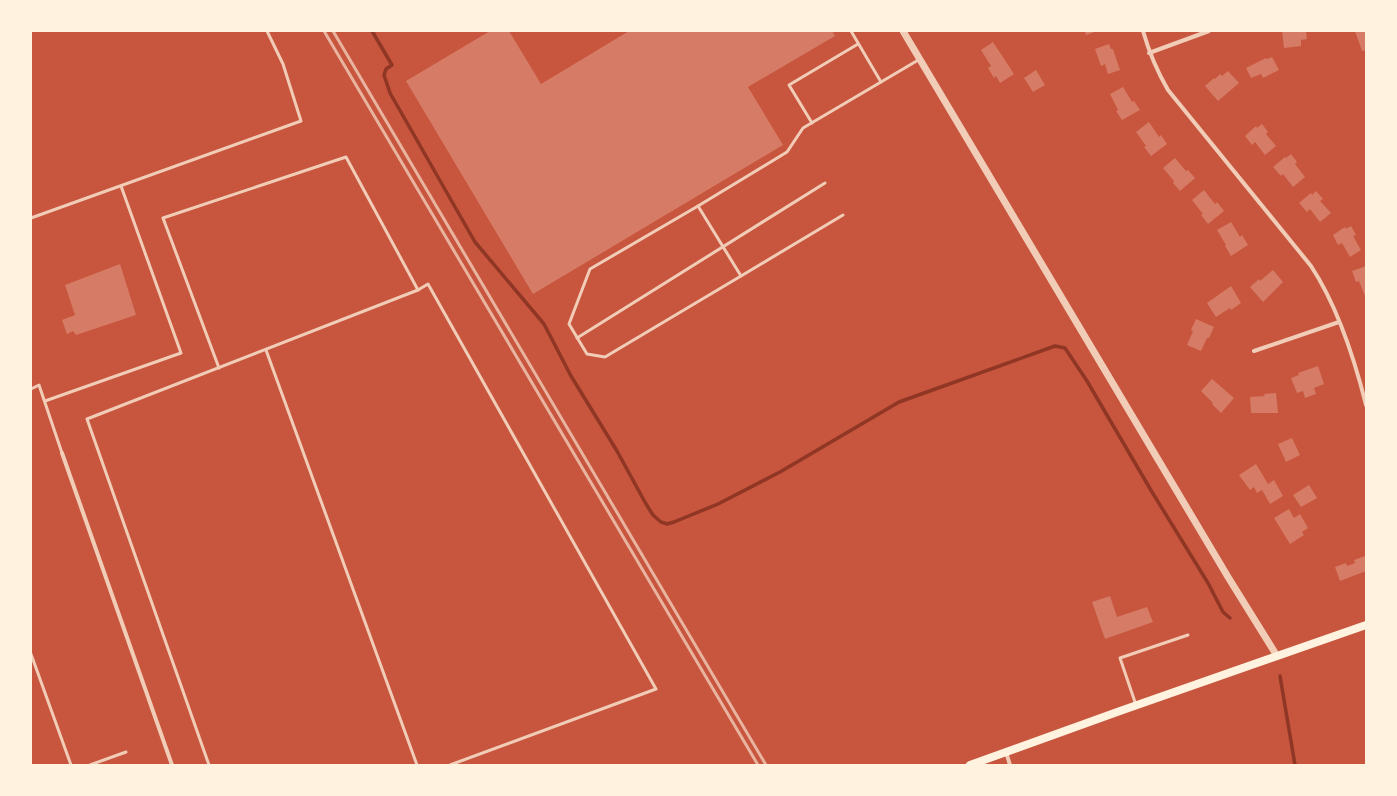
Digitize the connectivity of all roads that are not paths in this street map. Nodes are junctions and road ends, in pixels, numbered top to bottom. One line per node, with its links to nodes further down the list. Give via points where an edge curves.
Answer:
1 (266, 31): 12 (lane, via 283,64 301,122)
2 (851, 31): 6 (lane)
3 (903, 31): 8 (street)
4 (1142, 31): 7 (street)
5 (1209, 31): 7 (street)
6 (858, 44): 9 (lane); 10 (lane, via 789,85)
7 (1150, 53): 19 (street, via 1168,90 1311,266 1328,294)
8 (920, 59): 9 (lane); 31 (street)
9 (881, 82): 10 (lane)
10 (812, 122): 13 (lane, via 803,128 787,152)
11 (825, 183): 16 (lane)
12 (121, 186): 15 (lane); 25 (lane, via 181,353)
13 (698, 206): 16 (lane); 20 (lane, via 590,269 568,324)
14 (843, 215): 17 (lane)
15 (31, 218)
16 (724, 248): 17 (lane); 20 (lane)
17 (740, 276): 20 (lane, via 605,357 587,354)
18 (418, 290): 21 (lane); 23 (lane, via 346,157 163,218); 40 (lane, via 428,284 656,689)
19 (1339, 322): 22 (street); 26 (street)
20 (577, 338)
21 (266, 350): 23 (lane); 39 (lane)
22 (1254, 351)
23 (219, 368): 38 (lane, via 87,419)
24 (31, 389): 25 (lane, via 40,385)
25 (45, 401): 27 (lane)
26 (1366, 405)
27 (62, 453): 37 (street)
28 (1366, 625): 31 (main road)
29 (1188, 635): 32 (lane, via 1120,658)
30 (31, 654): 35 (lane)
31 (1277, 656): 32 (main road)
32 (1136, 705): 34 (main road)
33 (126, 752): 36 (lane)
34 (1006, 752): 41 (main road); 42 (street)
35 (71, 765)
36 (90, 765)
37 (172, 765)
38 (209, 765)
39 (417, 765)
40 (450, 765)
41 (970, 765)
42 (1010, 765)

